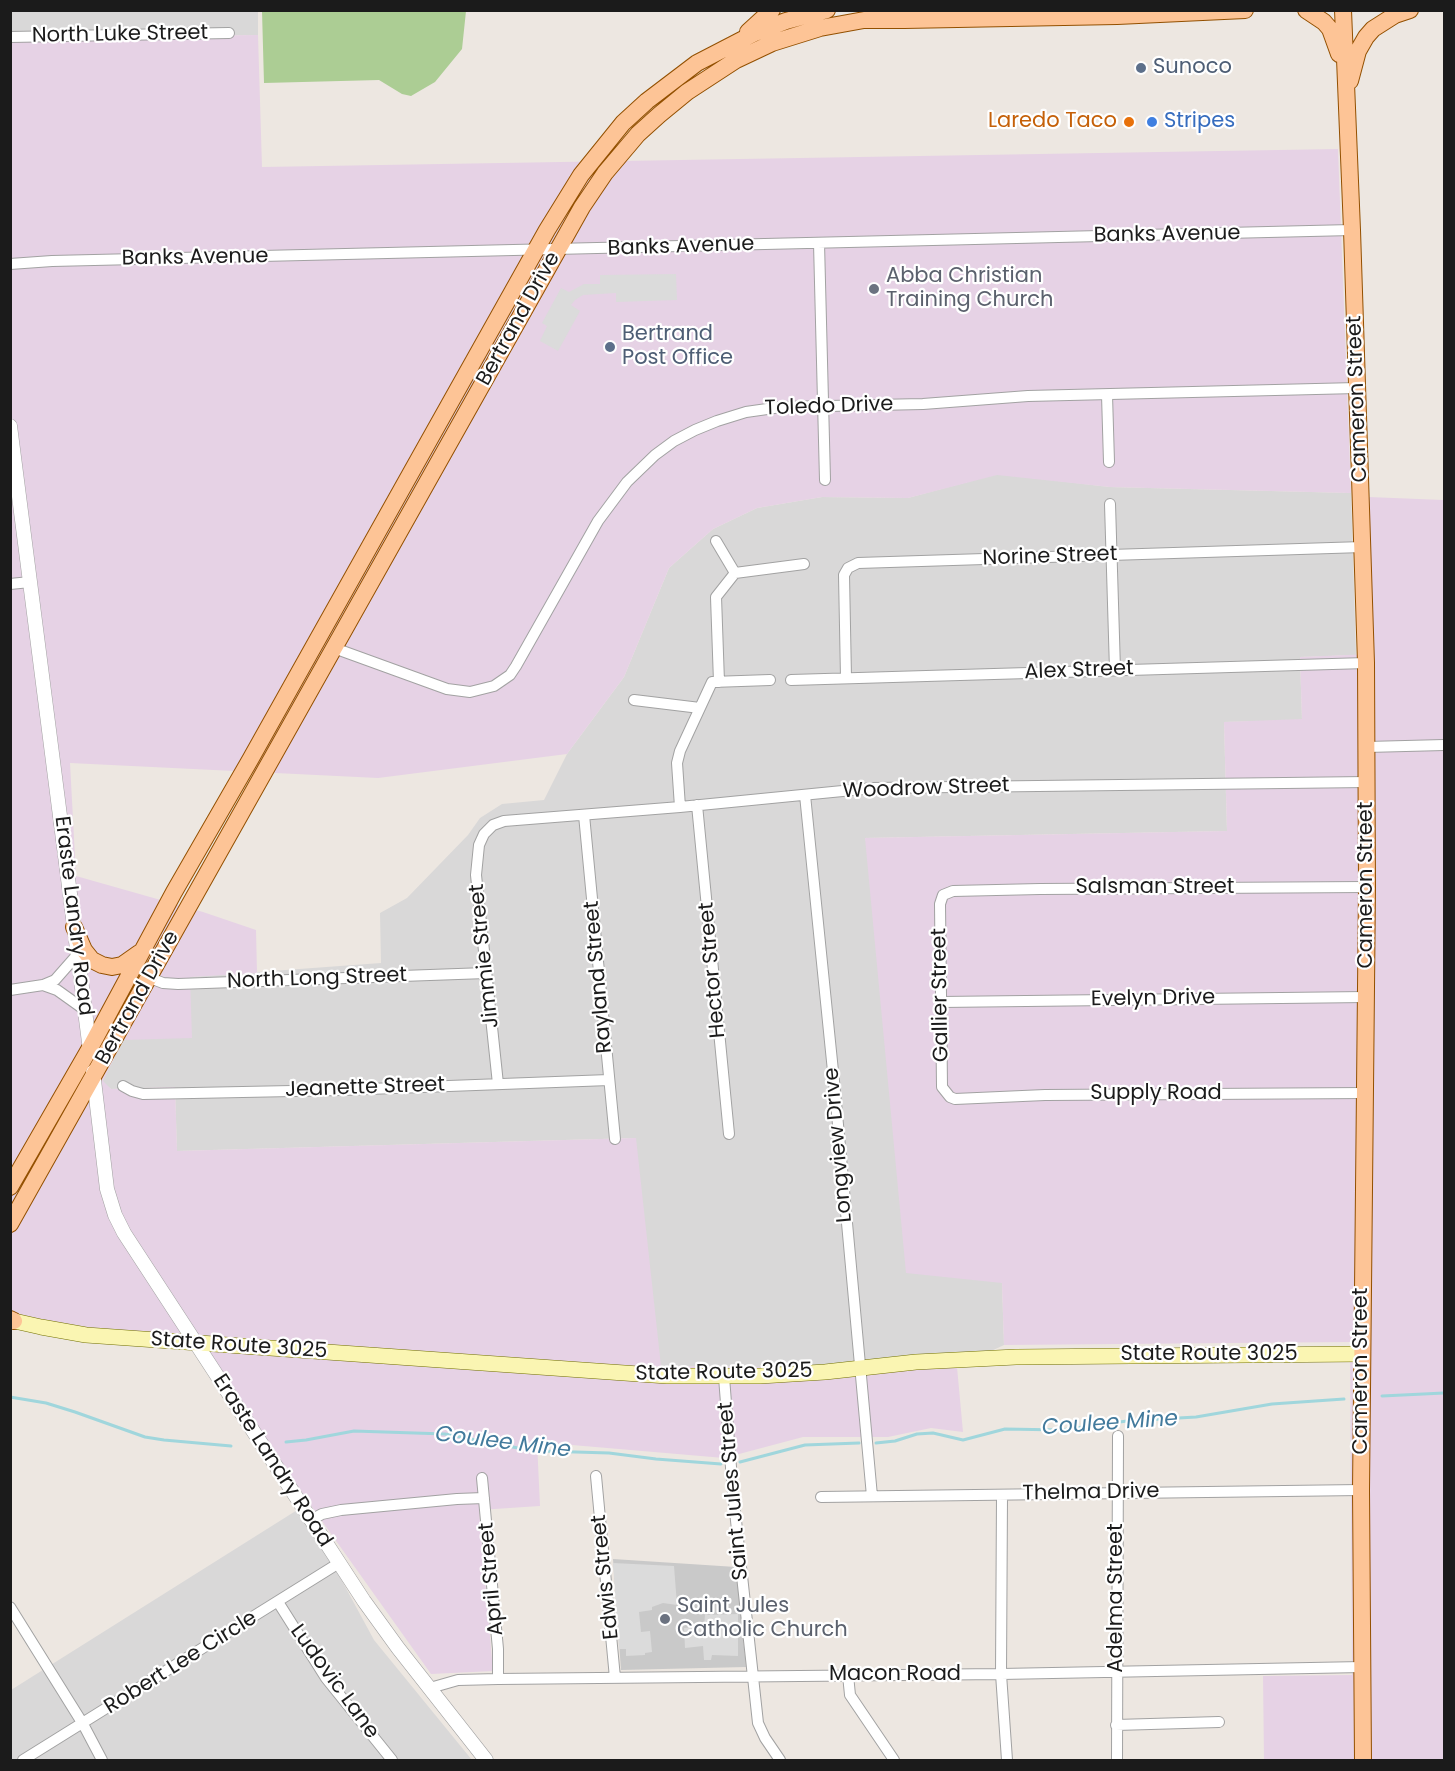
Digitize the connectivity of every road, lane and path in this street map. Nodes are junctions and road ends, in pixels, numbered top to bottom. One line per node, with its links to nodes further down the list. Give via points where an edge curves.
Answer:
1 (772, 10): 11 (main road)
2 (827, 10): 11 (main road, Bertrand Drive, via 786,21)
3 (1245, 10): 7 (main road)
4 (1306, 10): 12 (main road, via 1329,29)
5 (1343, 10): 12 (main road, Cameron Street)
6 (1410, 10): 13 (main road, via 1383,21 1366,37 1358,51)
7 (1117, 13): 8 (main road, via 904,20)
8 (883, 14): 16 (main road, Bertrand Drive, via 772,44 736,60 687,92 617,158)
9 (229, 33): 10 (street, North Luke Street)
10 (10, 37)
11 (736, 42): 17 (main road, Bertrand Drive, via 671,81 623,123 581,175)
12 (1345, 72): 13 (main road, Cameron Street)
13 (1346, 100): 14 (main road, Cameron Street)
14 (1352, 230): 15 (street, Banks Avenue); 19 (main road, Cameron Street)
15 (819, 243): 16 (street, Banks Avenue); 21 (street)
16 (557, 250): 17 (street, Banks Avenue); 33 (main road, Bertrand Drive)
17 (536, 251): 18 (street, Banks Avenue); 44 (main road, Bertrand Drive)
18 (10, 264)
19 (1357, 388): 20 (street, Toledo Drive); 27 (main road, Cameron Street)
20 (1107, 395): 21 (street, Toledo Drive); 23 (street)
21 (822, 405): 24 (street); 33 (street, Toledo Drive, via 766,408 728,417 695,430 655,455 605,509 523,655 510,675 494,686 470,692 447,689)
22 (10, 426): 31 (street, Eraste Landry Road)
23 (1109, 462)
24 (825, 480)
25 (1110, 504): 28 (street)
26 (716, 542): 30 (street)
27 (1363, 546): 28 (street, Norine Street); 34 (main road, Cameron Street)
28 (1113, 555): 35 (street); 36 (street, Norine Street, via 851,566 844,584)
29 (804, 564): 30 (street)
30 (735, 573): 39 (street, via 716,597)
31 (30, 582): 32 (street); 54 (street, Eraste Landry Road)
32 (10, 584)
33 (334, 648): 45 (main road, Bertrand Drive)
34 (1366, 663): 35 (street, Alex Street); 43 (main road, Cameron Street)
35 (1115, 670): 36 (street, Alex Street)
36 (846, 678): 38 (street, Alex Street)
37 (770, 680): 39 (street)
38 (791, 680)
39 (719, 682): 41 (street, via 712,682)
40 (634, 700): 41 (street)
41 (700, 708): 49 (street, via 677,763)
42 (1444, 745): 43 (street)
43 (1367, 747): 46 (main road, Cameron Street)
44 (250, 760): 45 (street); 55 (main road, Bertrand Drive)
45 (265, 771): 58 (main road, Bertrand Drive)
46 (1367, 782): 47 (street, Woodrow Street, via 873,788); 52 (main road, Cameron Street)
47 (805, 795): 48 (street, Woodrow Street); 78 (street, Longview Drive)
48 (697, 805): 49 (street, Woodrow Street); 71 (street, Hector Street)
49 (680, 807): 50 (street, Woodrow Street)
50 (584, 814): 51 (street, Woodrow Street, via 504,821); 66 (street, Rayland Street)
51 (488, 829): 57 (street, Jimmie Street, via 479,845 476,875)
52 (1367, 886): 53 (street, Salsman Street, via 1040,889 953,891); 61 (main road, Cameron Street)
53 (943, 895): 62 (street, Gallier Street)
54 (74, 927): 55 (main road, via 84,950 102,965 122,965); 56 (street, Eraste Landry Road)
55 (142, 950): 64 (main road, Bertrand Drive)
56 (77, 955): 59 (street, via 55,980); 63 (street, Eraste Landry Road)
57 (486, 973): 58 (street, North Long Street, via 178,984); 67 (street, Jimmie Street)
58 (150, 978): 65 (main road, Bertrand Drive)
59 (43, 986): 60 (street); 63 (street)
60 (10, 990)
61 (1366, 997): 62 (street, Evelyn Drive); 69 (main road, Cameron Street)
62 (941, 1002): 70 (street, Gallier Street, via 942,1087)
63 (85, 1010): 64 (street, Eraste Landry Road)
64 (90, 1048): 65 (street, Eraste Landry Road); 73 (main road, Bertrand Drive)
65 (94, 1078): 74 (main road, Bertrand Drive); 76 (street, Eraste Landry Road, via 105,1176 115,1215)
66 (609, 1080): 67 (street, Jeanette Street); 72 (street, Rayland Street)
67 (498, 1084): 68 (street, Jeanette Street, via 143,1095)
68 (123, 1086)
69 (1365, 1093): 70 (street, Supply Road, via 955,1099); 77 (main road, Cameron Street)
70 (947, 1095)
71 (729, 1134)
72 (615, 1140)
73 (10, 1187)
74 (10, 1224)
75 (12, 1320): 76 (main road, State Route 3025, via 86,1335)
76 (195, 1343): 79 (main road, State Route 3025, via 618,1374); 89 (street, Eraste Landry Road)
77 (1362, 1354): 78 (main road, State Route 3025, via 971,1358); 83 (main road, Cameron Street)
78 (861, 1368): 79 (main road, State Route 3025); 86 (street, Longview Drive)
79 (724, 1377): 97 (street, Saint Jules Street)
80 (1118, 1436): 84 (street, Adelma Street)
81 (596, 1476): 98 (street, Edwis Street)
82 (482, 1478): 88 (street, April Street)
83 (1361, 1490): 84 (street, Thelma Drive); 93 (main road, Cameron Street)
84 (1118, 1493): 85 (street, Thelma Drive); 94 (street, Adelma Street)
85 (1002, 1495): 86 (street, Thelma Drive); 95 (street)
86 (872, 1496): 87 (street, Thelma Drive)
87 (821, 1497)
88 (484, 1498): 89 (street, via 341,1510); 99 (street, April Street)
89 (311, 1520): 90 (street, Eraste Landry Road)
90 (339, 1563): 91 (street, Robert Lee Circle); 100 (street, Eraste Landry Road)
91 (278, 1602): 102 (street, Robert Lee Circle); 106 (street, Ludovic Lane, via 326,1678)
92 (10, 1607): 102 (street)
93 (1362, 1667): 94 (street, Macon Road); 112 (main road, Cameron Street)
94 (1117, 1672): 95 (street, Macon Road); 103 (street, Adelma Street)
95 (1001, 1674): 96 (street, Macon Road); 110 (street)
96 (848, 1675): 97 (street, Macon Road); 109 (street, via 850,1695)
97 (752, 1676): 98 (street, Macon Road); 108 (street, Saint Jules Street, via 760,1730)
98 (615, 1678): 99 (street, Macon Road)
99 (498, 1679): 100 (street, Macon Road, via 458,1680)
100 (430, 1688): 107 (street, Eraste Landry Road)
101 (1219, 1722): 103 (street)
102 (83, 1724): 104 (street, Robert Lee Circle); 105 (street)
103 (1116, 1725): 111 (street, Adelma Street)
104 (23, 1761)
105 (102, 1761)
106 (392, 1761)
107 (486, 1761)
108 (780, 1761)
109 (894, 1761)
110 (1007, 1761)
111 (1117, 1761)
112 (1363, 1761)

